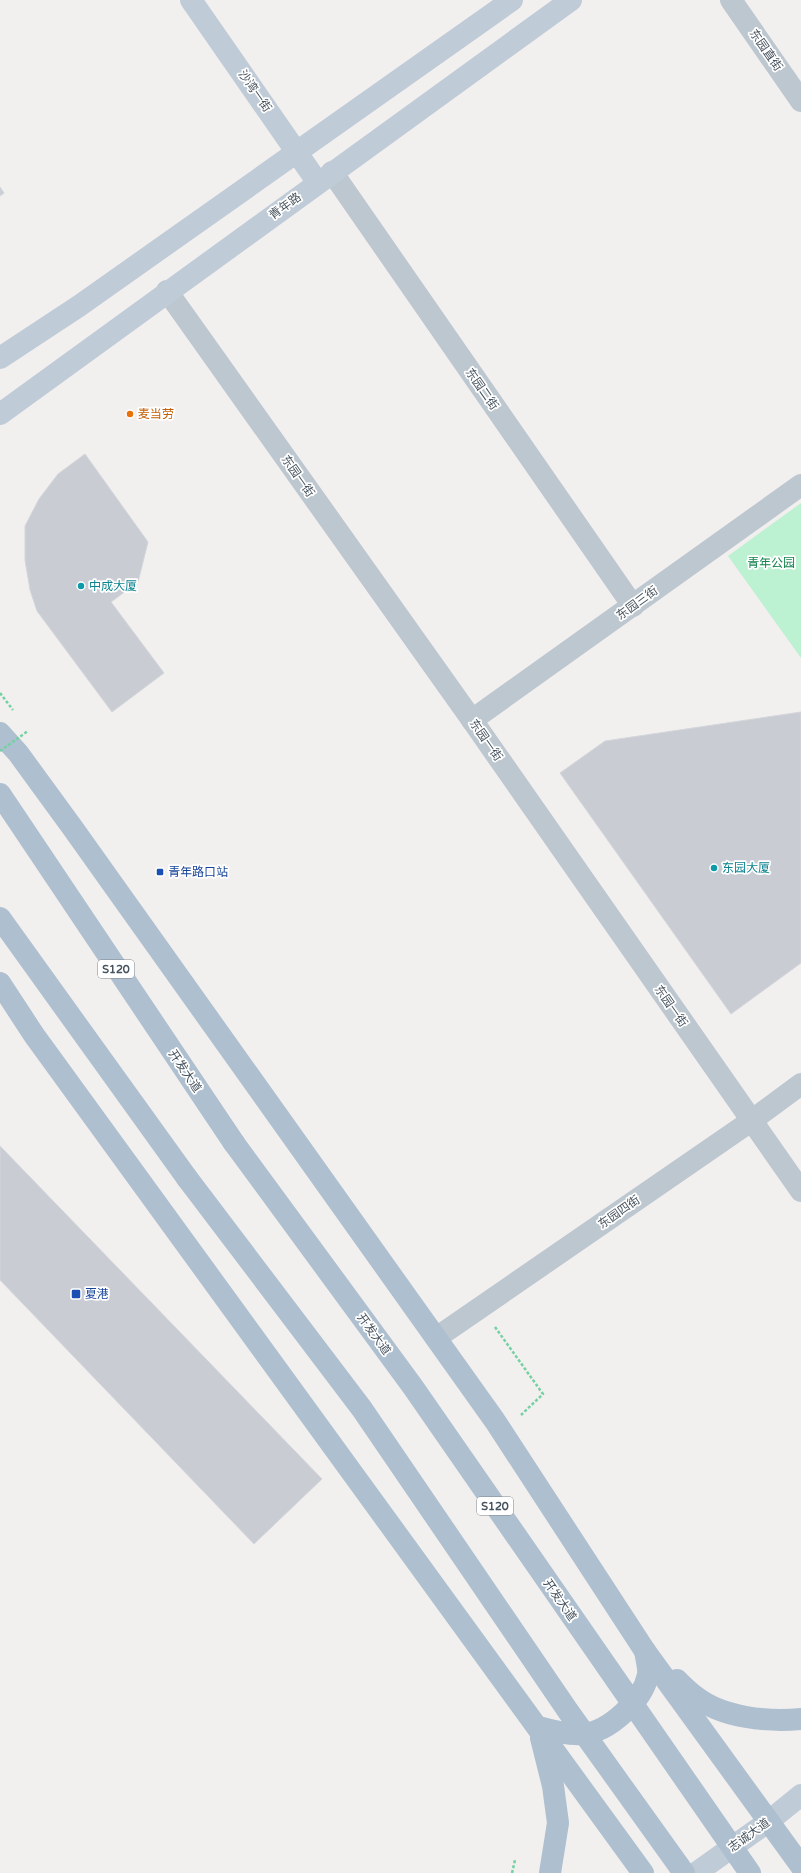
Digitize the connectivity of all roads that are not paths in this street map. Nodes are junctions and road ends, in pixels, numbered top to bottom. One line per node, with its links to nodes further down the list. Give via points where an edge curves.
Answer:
1 (191, 0): 6 (main road, 沙湾一街)
2 (512, 0): 6 (main road)
3 (571, 0): 7 (main road, 青年路)
4 (731, 0): 5 (street, 东园直街)
5 (801, 101)
6 (297, 151): 7 (main road, 沙湾一街); 9 (main road, via 79,306)
7 (325, 177): 8 (main road, 青年路); 12 (street, 东园二街)
8 (167, 291): 10 (main road, 青年路); 13 (street, 东园一街)
9 (0, 358)
10 (0, 414)
11 (801, 485): 12 (street, 东园三街)
12 (633, 606): 13 (street, 东园三街)
13 (472, 720): 19 (street, 东园一街)
14 (0, 733): 21 (main road, via 18,753 72,827)
15 (0, 794): 32 (main road, 开发大道 / S120, bridge, via 234,1143 413,1387)
16 (0, 918): 30 (main road, bridge, via 187,1178 362,1409 568,1712)
17 (0, 984): 24 (main road)
18 (801, 1084): 19 (street, 东园四街)
19 (751, 1121): 20 (street, 东园一街); 21 (street, 东园四街)
20 (801, 1191)
21 (436, 1338): 22 (main road, via 495,1421)
22 (645, 1651): 23 (main road, via 697,1698 718,1708 759,1719); 24 (main road, via 648,1674 643,1689 617,1719 596,1731 584,1734 565,1734); 26 (main road)
23 (801, 1719)
24 (538, 1727): 28 (main road, via 558,1823); 29 (main road)
25 (801, 1795): 26 (main road, 志诚大道)
26 (769, 1821): 27 (main road); 31 (main road, 志诚大道)
27 (801, 1866)
28 (550, 1873)
29 (644, 1873)
30 (684, 1873)
31 (696, 1873)
32 (750, 1873)

